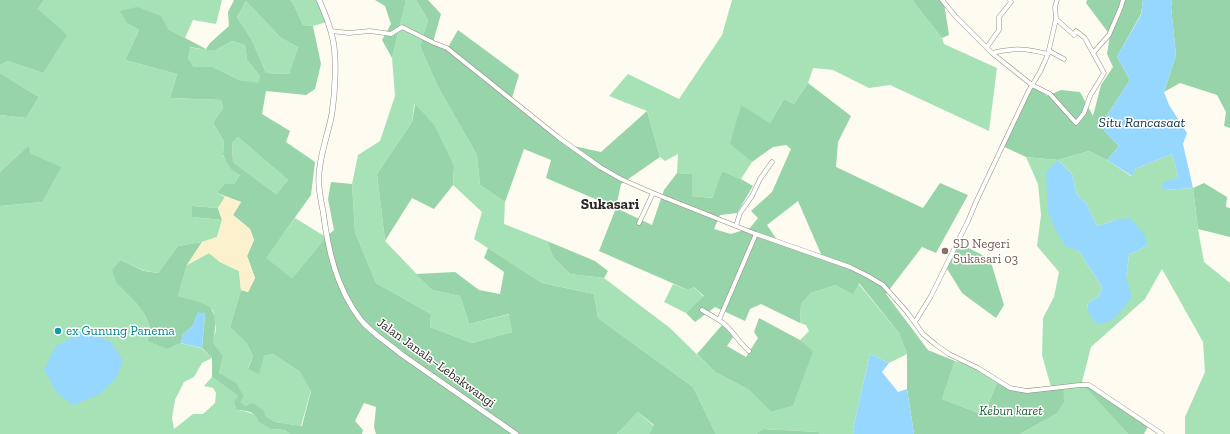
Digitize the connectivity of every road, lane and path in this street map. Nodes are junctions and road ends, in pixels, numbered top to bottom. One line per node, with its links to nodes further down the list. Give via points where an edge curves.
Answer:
1 (319, 0): 7 (main road, Jalan Janala–Lebakwangi)
2 (942, 0): 8 (street)
3 (1010, 0): 8 (street, via 999,18 999,30)
4 (1057, 0): 6 (street)
5 (1123, 0): 11 (street, via 1109,36)
6 (1056, 19): 10 (street); 11 (street, via 1074,35 1076,31 1086,38)
7 (331, 31): 15 (street, via 391,34 402,27 447,48 558,137 600,167); 23 (main road, Jalan Janala–Lebakwangi, via 334,100 319,178 331,256 344,295 360,320 383,340)
8 (987, 48): 9 (street)
9 (992, 53): 10 (street, via 1012,48); 13 (street)
10 (1049, 53): 12 (street); 13 (street)
11 (1093, 53): 13 (street, via 1104,73 1076,124 1050,94)
12 (1064, 58)
13 (1032, 85): 21 (street, via 968,221)
14 (772, 162): 17 (street, via 740,213)
15 (652, 193): 16 (street); 17 (street)
16 (639, 223)
17 (736, 226): 18 (street)
18 (756, 234): 20 (street); 21 (street, via 850,267 868,276 883,285)
19 (702, 310): 20 (street)
20 (719, 320): 22 (street, via 724,322)
21 (916, 322): 24 (street, via 923,334 936,345 1010,388 1027,391 1089,385)
22 (749, 351)
23 (516, 434)
24 (1162, 434)

